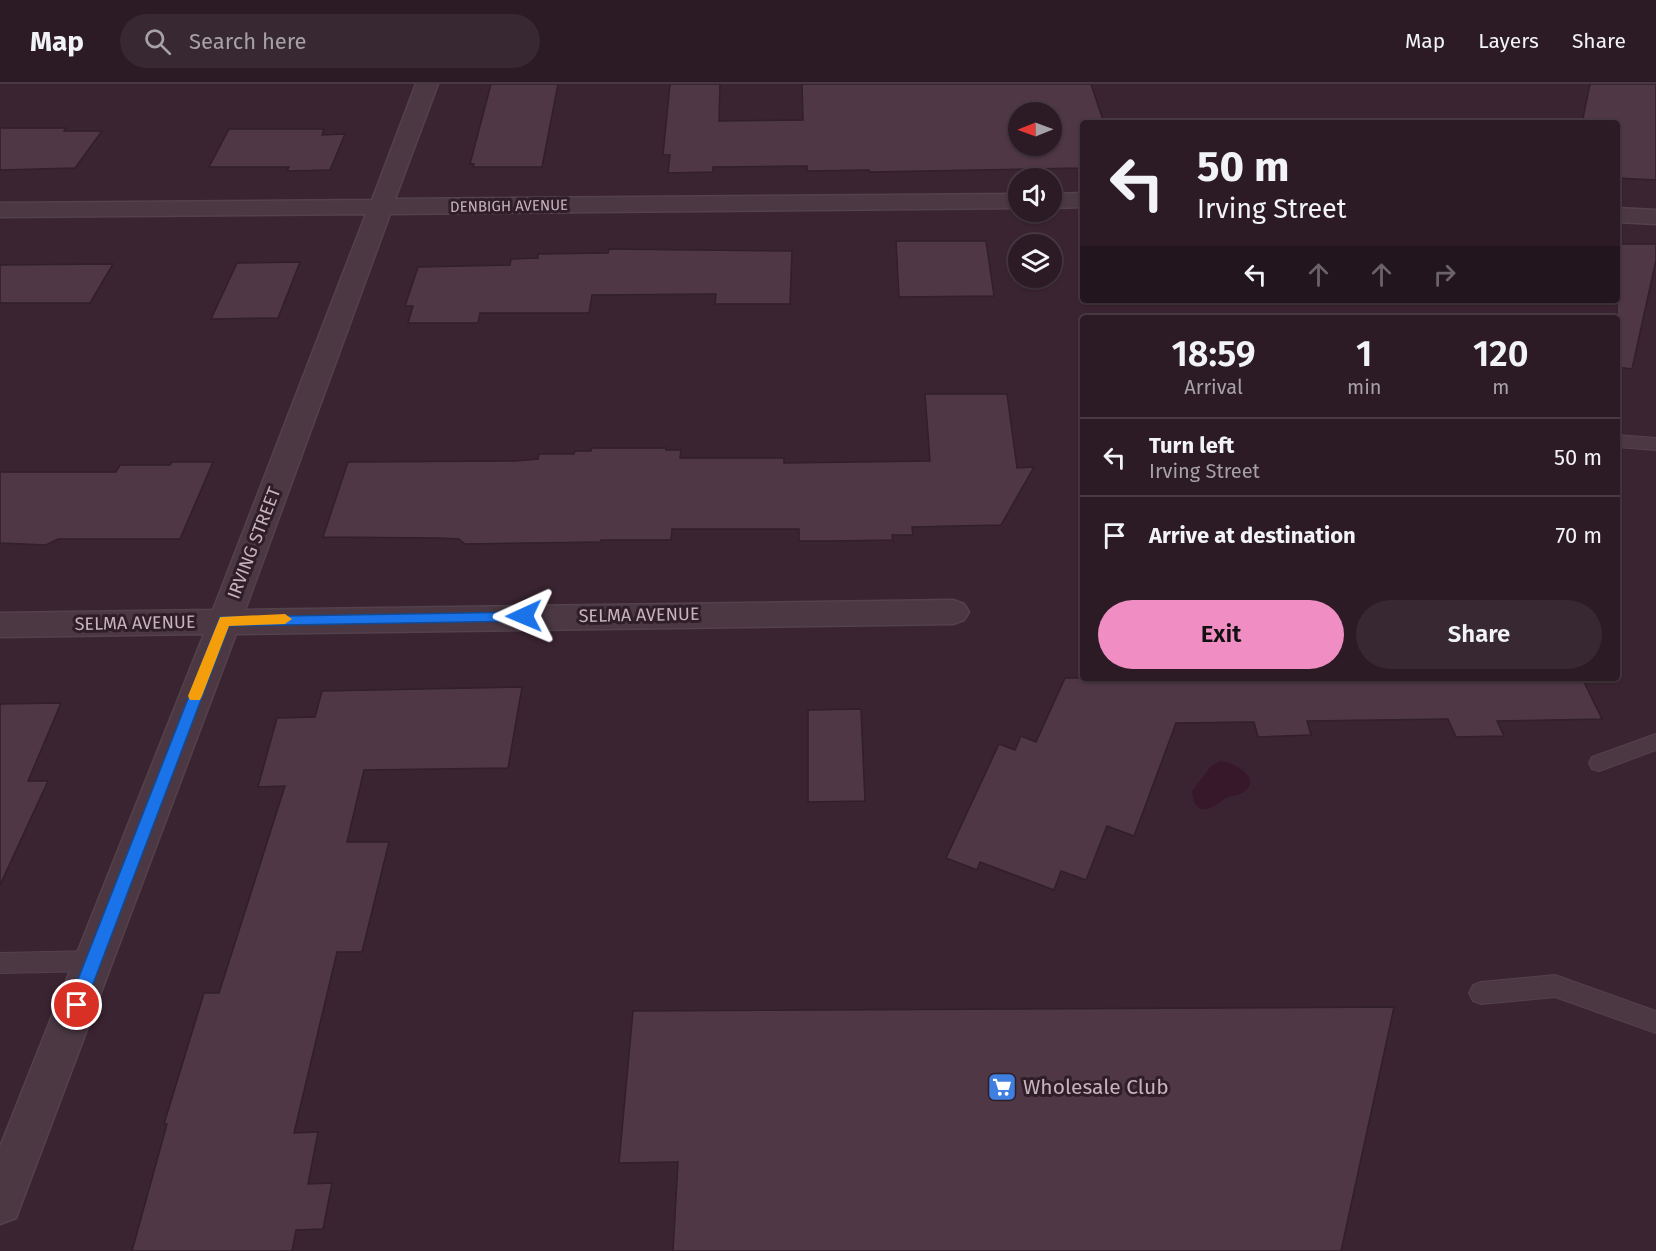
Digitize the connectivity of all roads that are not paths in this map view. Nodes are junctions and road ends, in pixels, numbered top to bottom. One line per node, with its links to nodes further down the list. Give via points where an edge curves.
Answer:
1 (427, 84): 5 (street, IRVING STREET)
2 (1080, 200): 4 (street)
3 (1008, 201): 5 (street, DENBIGH AVENUE)
4 (1062, 201)
5 (380, 208): 6 (street, DENBIGH AVENUE); 12 (street, IRVING STREET)
6 (0, 210)
7 (1620, 215): 8 (street)
8 (1656, 217)
9 (1620, 441): 10 (lane)
10 (1656, 444)
11 (953, 612): 12 (street, SELMA AVENUE)
12 (224, 621): 13 (street, SELMA AVENUE); 16 (street, IRVING STREET)
13 (0, 625)
14 (1656, 742): 15 (lane)
15 (1599, 764)
16 (94, 961): 17 (lane); 20 (street, IRVING STREET)
17 (0, 963)
18 (1481, 993): 19 (lane, via 1555,986)
19 (1656, 1022)
20 (0, 1202)

